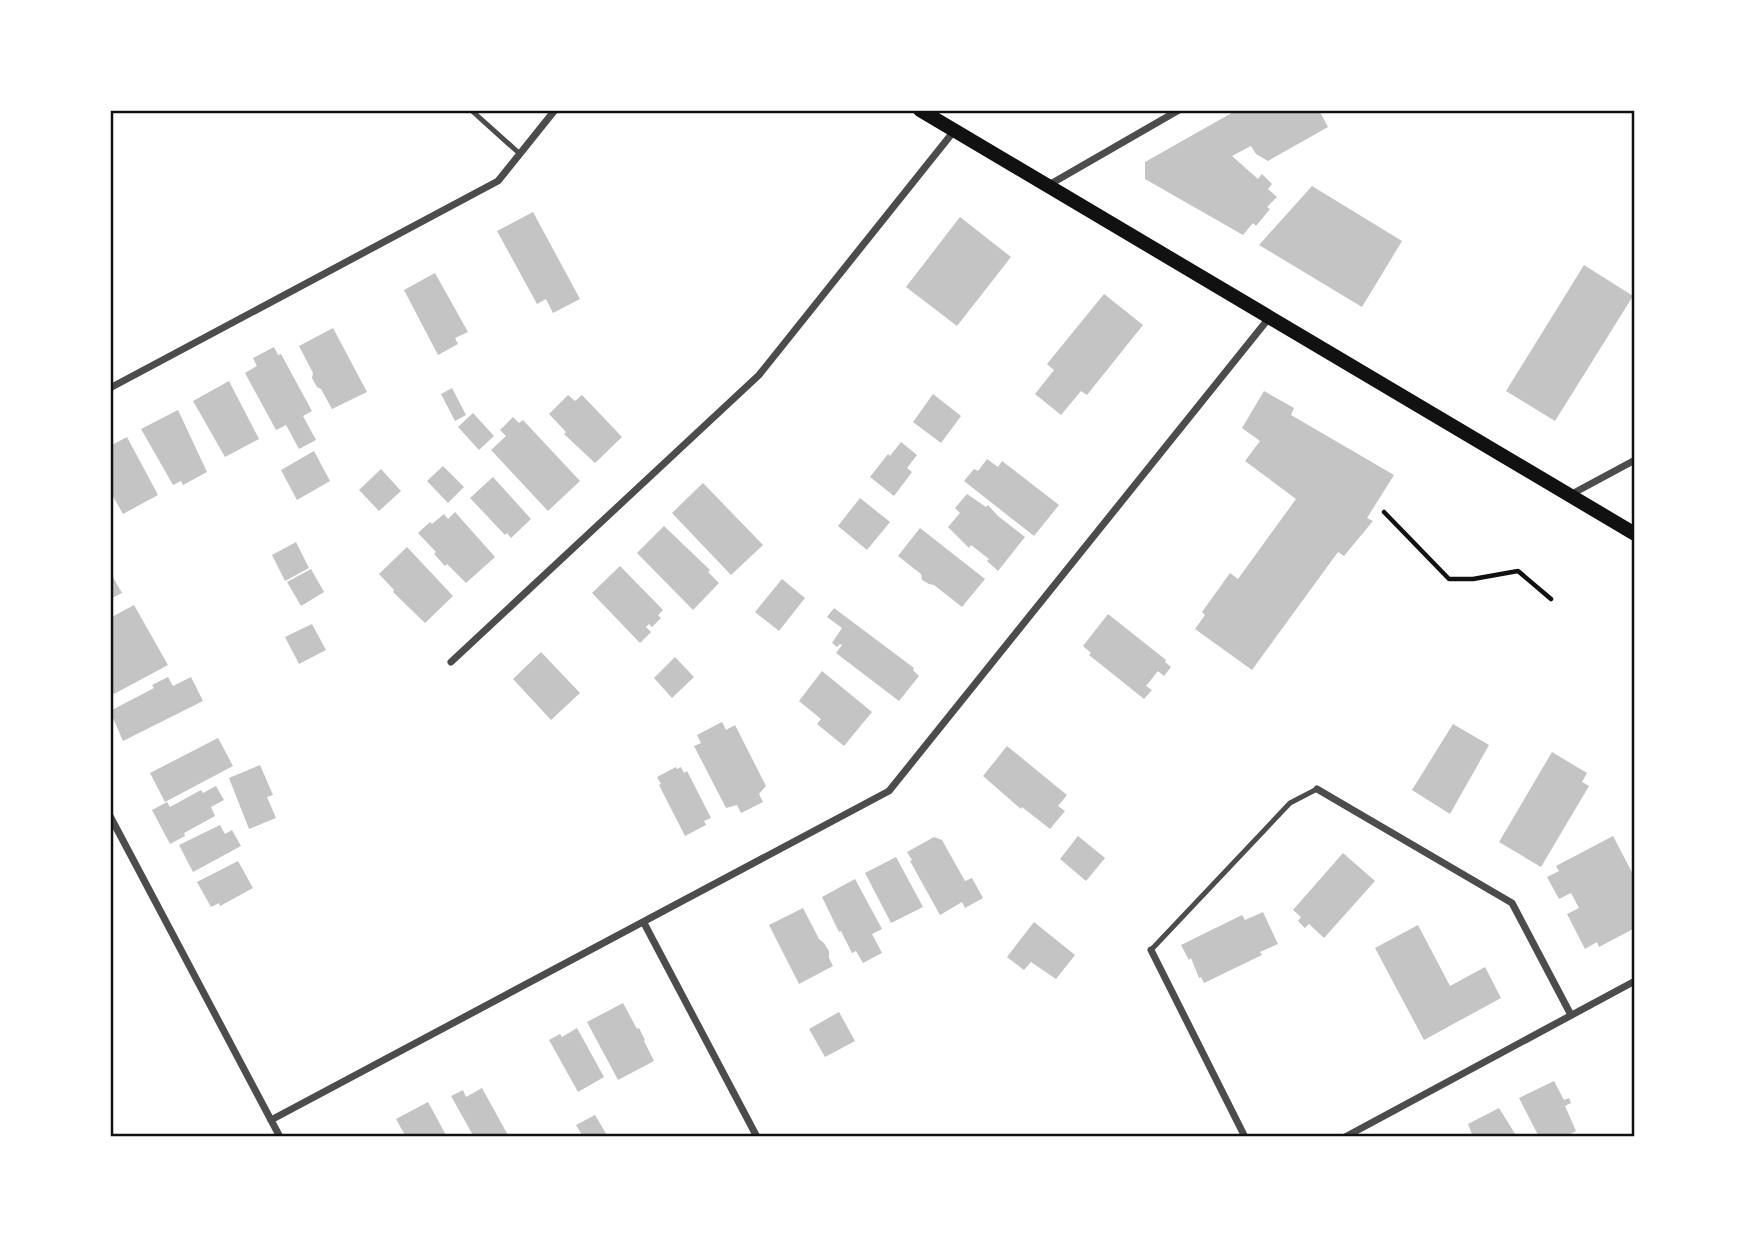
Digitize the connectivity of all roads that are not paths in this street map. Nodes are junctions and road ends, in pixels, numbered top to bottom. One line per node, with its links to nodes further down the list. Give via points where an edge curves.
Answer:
1 (471, 110): 6 (lane)
2 (555, 110): 6 (street)
3 (920, 110): 5 (main road)
4 (1179, 110): 7 (street)
5 (954, 131): 7 (main road); 13 (street, via 759,374)
6 (520, 154): 9 (street, via 498,181)
7 (1048, 186): 8 (main road)
8 (1269, 317): 11 (main road); 16 (street, via 889,791)
9 (110, 388)
10 (1635, 460): 11 (street)
11 (1569, 495): 12 (main road)
12 (1635, 534)
13 (451, 662)
14 (1317, 789): 17 (lane, via 1290,803); 19 (street, via 1512,903)
15 (110, 816): 20 (street)
16 (644, 923): 20 (street); 22 (street)
17 (1151, 950): 23 (street)
18 (1635, 981): 19 (street)
19 (1571, 1015): 24 (street)
20 (271, 1120): 21 (street)
21 (279, 1137)
22 (757, 1137)
23 (1245, 1137)
24 (1345, 1137)

